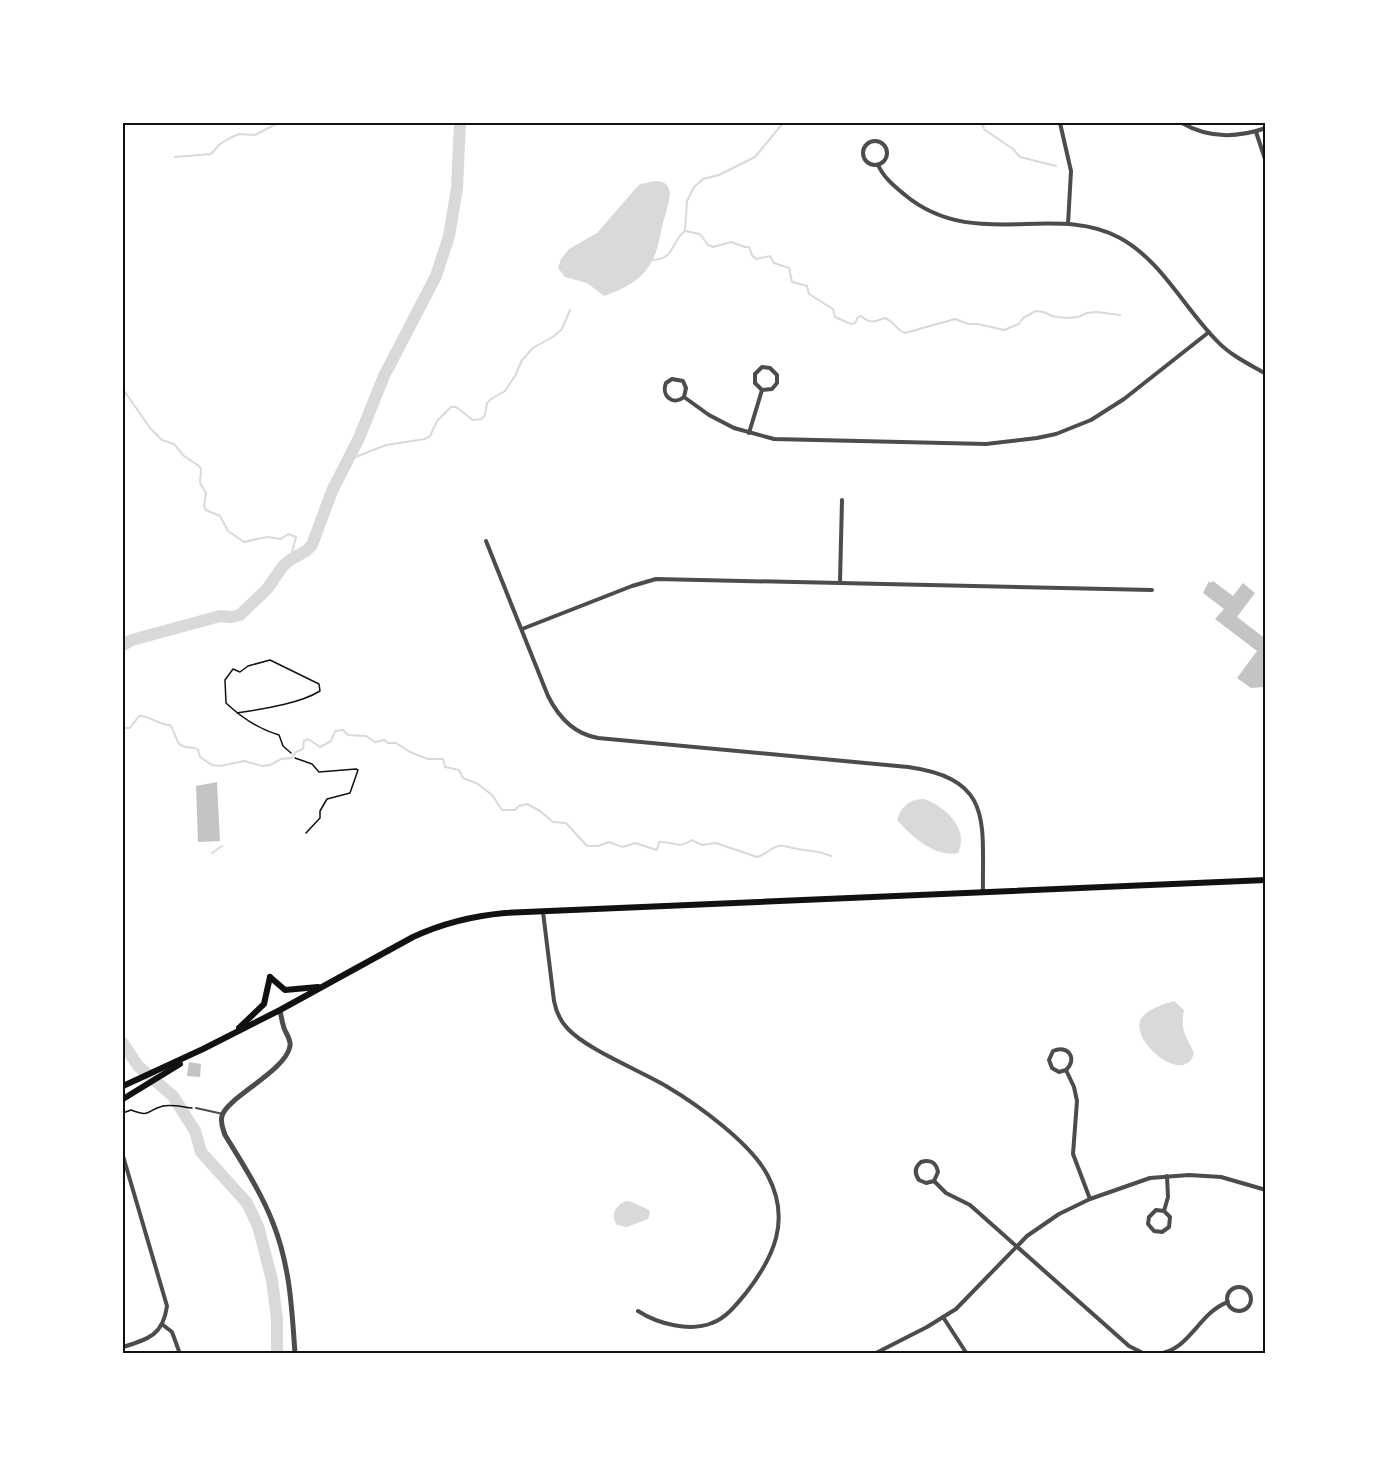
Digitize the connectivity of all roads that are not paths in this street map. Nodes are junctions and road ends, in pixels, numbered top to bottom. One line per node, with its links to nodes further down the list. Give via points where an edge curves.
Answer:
1 (1060, 123): 7 (street, via 1071,171)
2 (1182, 123): 4 (street, via 1215,135)
3 (1266, 128): 4 (street)
4 (1256, 132): 5 (street)
5 (1266, 162)
6 (878, 165): 6 (street, via 887,152 882,143 874,141 866,146 864,156 870,164); 7 (street, via 888,181 908,198 947,218 993,226)
7 (1068, 224): 8 (street, via 1108,232 1136,248)
8 (1209, 332): 9 (street, via 1225,349); 12 (street, via 1109,409 1074,427 1037,438 986,444 787,440)
9 (1266, 374)
10 (762, 390): 10 (street, via 772,389 777,383 777,375 770,368 755,374 755,383); 12 (street)
11 (684, 397): 11 (street, via 676,401 667,398 666,383 672,379 683,381 687,388); 12 (street, via 722,422)
12 (749, 433)
13 (842, 500): 15 (street)
14 (486, 541): 17 (street)
15 (840, 582): 16 (street); 17 (street, via 656,579)
16 (1152, 590)
17 (522, 629): 19 (street, via 557,713 575,730 590,737 908,767 952,778 970,793 980,817)
18 (1266, 880): 19 (main road)
19 (983, 893): 20 (main road)
20 (543, 912): 21 (main road, via 483,915 449,922 413,937); 38 (street, via 554,1001 567,1029 680,1095 738,1139 769,1177 777,1199 777,1234 768,1263 722,1318 700,1326 682,1325 653,1320)
21 (322, 987): 22 (main road); 23 (main road, via 285,990 270,977 264,1004)
22 (280, 1010): 23 (main road); 29 (street, via 290,1040 288,1052)
23 (234, 1033): 24 (main road)
24 (203, 1049): 26 (main road); 27 (main road)
25 (1066, 1070): 25 (street, via 1071,1064 1070,1054 1056,1049 1050,1054 1049,1064 1055,1070); 34 (street, via 1077,1101 1073,1154)
26 (124, 1086)
27 (123, 1099)
28 (196, 1108): 29 (lane)
29 (223, 1114): 43 (street, via 225,1135 264,1204 280,1244 289,1280)
30 (123, 1156): 40 (street, via 167,1306)
31 (1167, 1176): 33 (street, via 1221,1176); 34 (street, via 1139,1181); 35 (street)
32 (934, 1181): 32 (street, via 919,1180 915,1172 921,1162 935,1164 938,1172); 36 (street, via 946,1193 970,1205)
33 (1266, 1190)
34 (1090, 1199): 36 (street, via 1048,1221)
35 (1164, 1211): 35 (street, via 1153,1211 1149,1217 1148,1224 1154,1231 1162,1232 1169,1227 1170,1217)
36 (1016, 1246): 39 (street, via 976,1290); 46 (street, via 1129,1346)
37 (1228, 1302): 37 (street, via 1230,1292 1236,1288 1244,1289 1251,1297 1249,1306 1242,1311 1233,1309); 47 (street, via 1211,1312 1178,1347)
38 (638, 1311)
39 (943, 1317): 44 (street); 45 (street)
40 (163, 1325): 41 (street, via 151,1337); 42 (street, via 172,1332)
41 (123, 1347)
42 (180, 1354)
43 (295, 1354)
44 (874, 1354)
45 (967, 1354)
46 (1149, 1354)
47 (1157, 1354)

